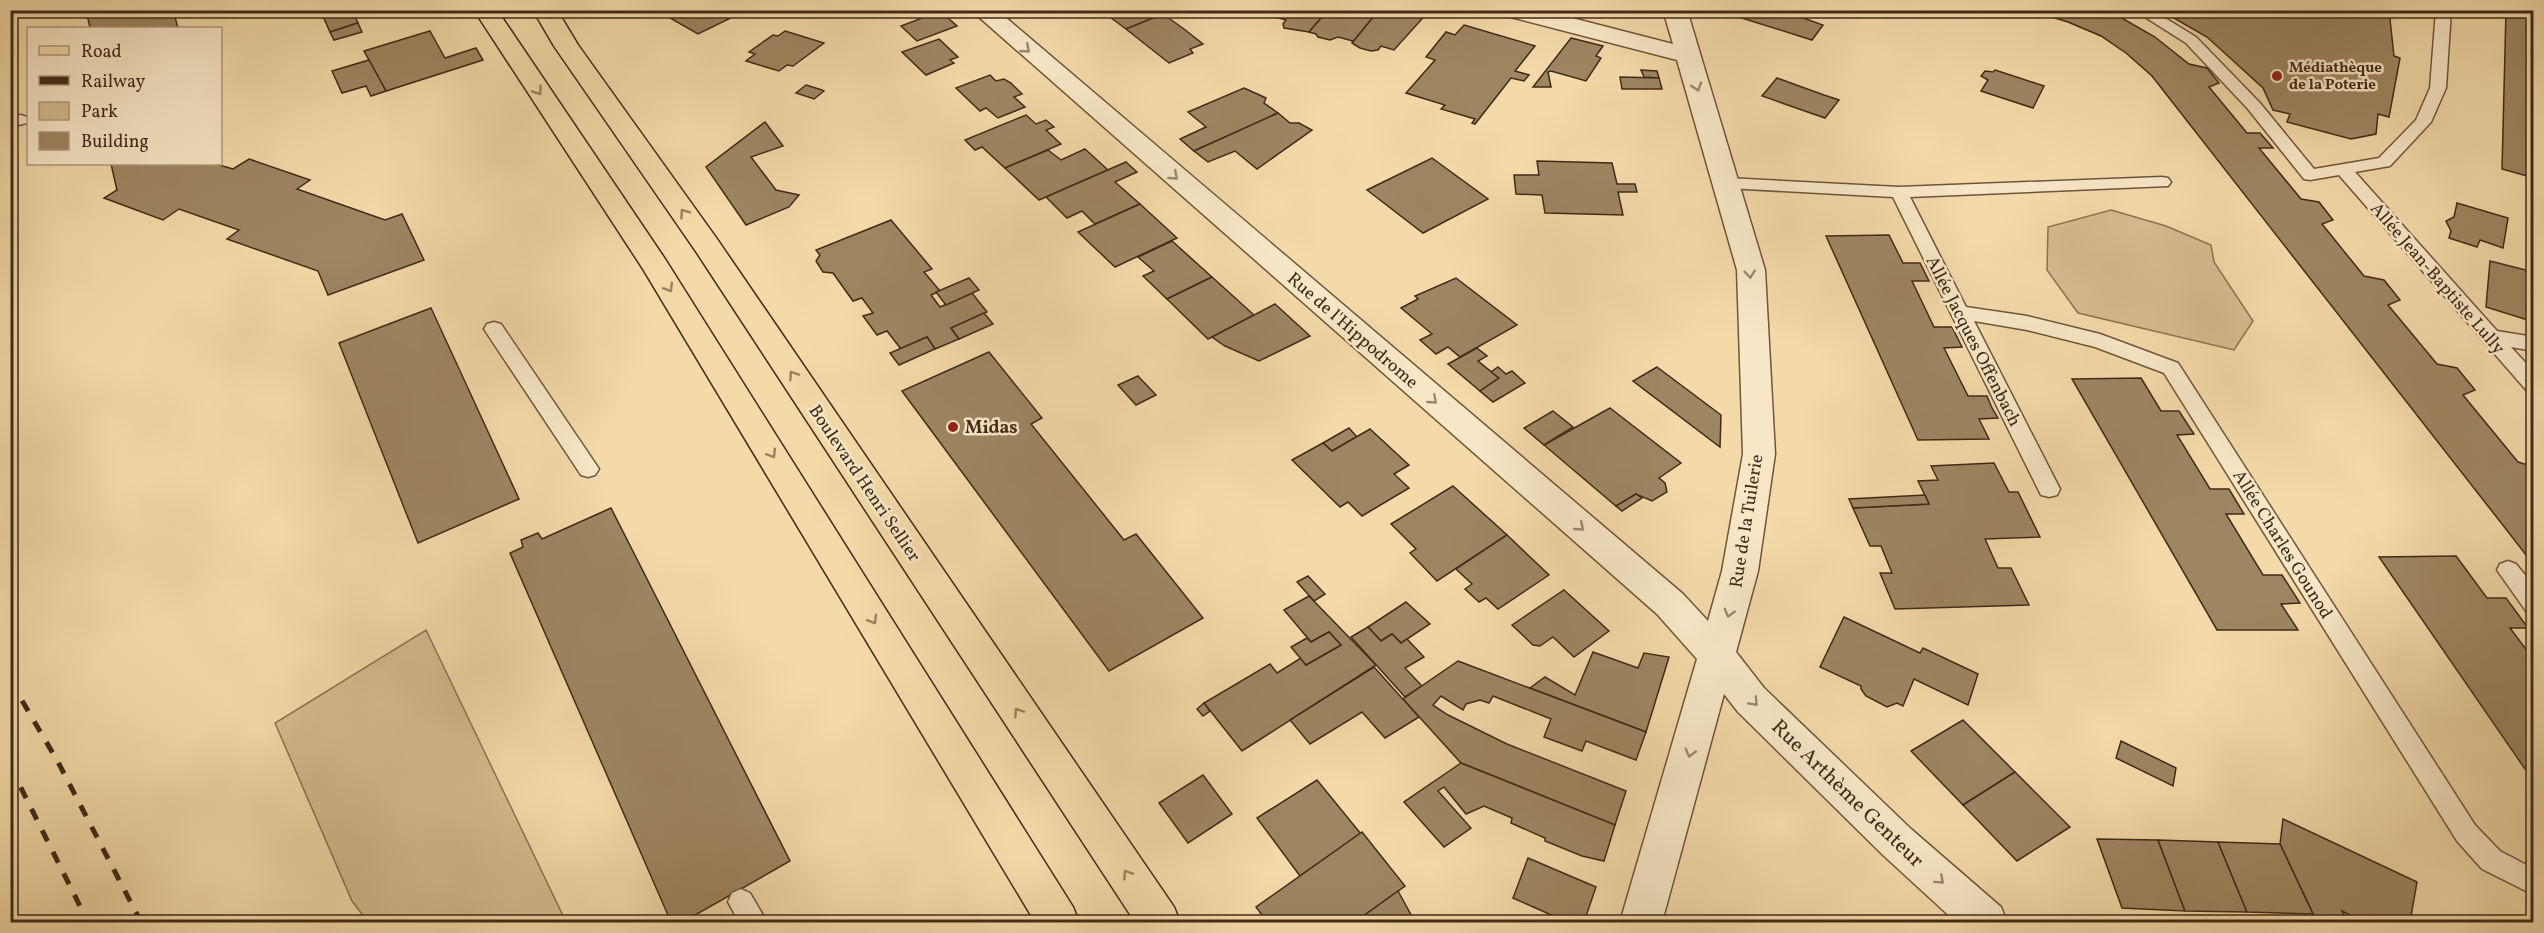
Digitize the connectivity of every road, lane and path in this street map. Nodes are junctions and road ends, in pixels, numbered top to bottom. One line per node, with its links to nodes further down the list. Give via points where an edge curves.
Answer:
1 (485, 10): 10 (main road)
2 (490, 10): 10 (main road)
3 (538, 10): 11 (main road, Boulevard Henri Sellier)
4 (546, 10): 11 (main road, Boulevard Henri Sellier)
5 (982, 10): 26 (street, Rue de l'Hippodrome, one-way to 26, via 1670,604)
6 (1511, 10): 12 (street)
7 (1675, 10): 12 (street, Rue de la Tuilerie)
8 (2141, 10): 13 (lane, via 2191,40 2254,106 2310,176)
9 (2444, 10): 13 (lane, via 2438,88 2423,122 2384,162)
10 (506, 42): 28 (main road, one-way to 28, via 706,347)
11 (567, 46): 29 (main road, Boulevard Henri Sellier, one-way to 11, via 707,246)
12 (1687, 55): 15 (street, Rue de la Tuilerie, one-way to 15)
13 (2344, 170): 19 (lane, Allée Jean-Baptiste Lully)
14 (2162, 182): 16 (lane)
15 (1727, 183): 16 (lane); 26 (street, Rue de la Tuilerie, one-way to 26, via 1751,270 1759,454 1740,571)
16 (1899, 192): 17 (lane, Allée Jacques Offenbach)
17 (1960, 312): 23 (lane, Allée Jacques Offenbach); 27 (lane, Allée Charles Gounod, via 2027,322 2100,341 2171,368 2466,833 2491,860)
18 (494, 329): 22 (lane)
19 (2490, 337): 20 (lane); 21 (lane, Allée Jean-Baptiste Lully)
20 (2534, 344)
21 (2534, 386)
22 (588, 469)
23 (2049, 489)
24 (2508, 570): 25 (lane)
25 (2534, 604)
26 (1717, 656): 30 (street, Rue de la Tuilerie, one-way to 30); 31 (street, Rue Arthème Genteur, one-way to 31, via 1751,700)
27 (2534, 883)
28 (1058, 922)
29 (1159, 922)
30 (1641, 922)
31 (1986, 922)

